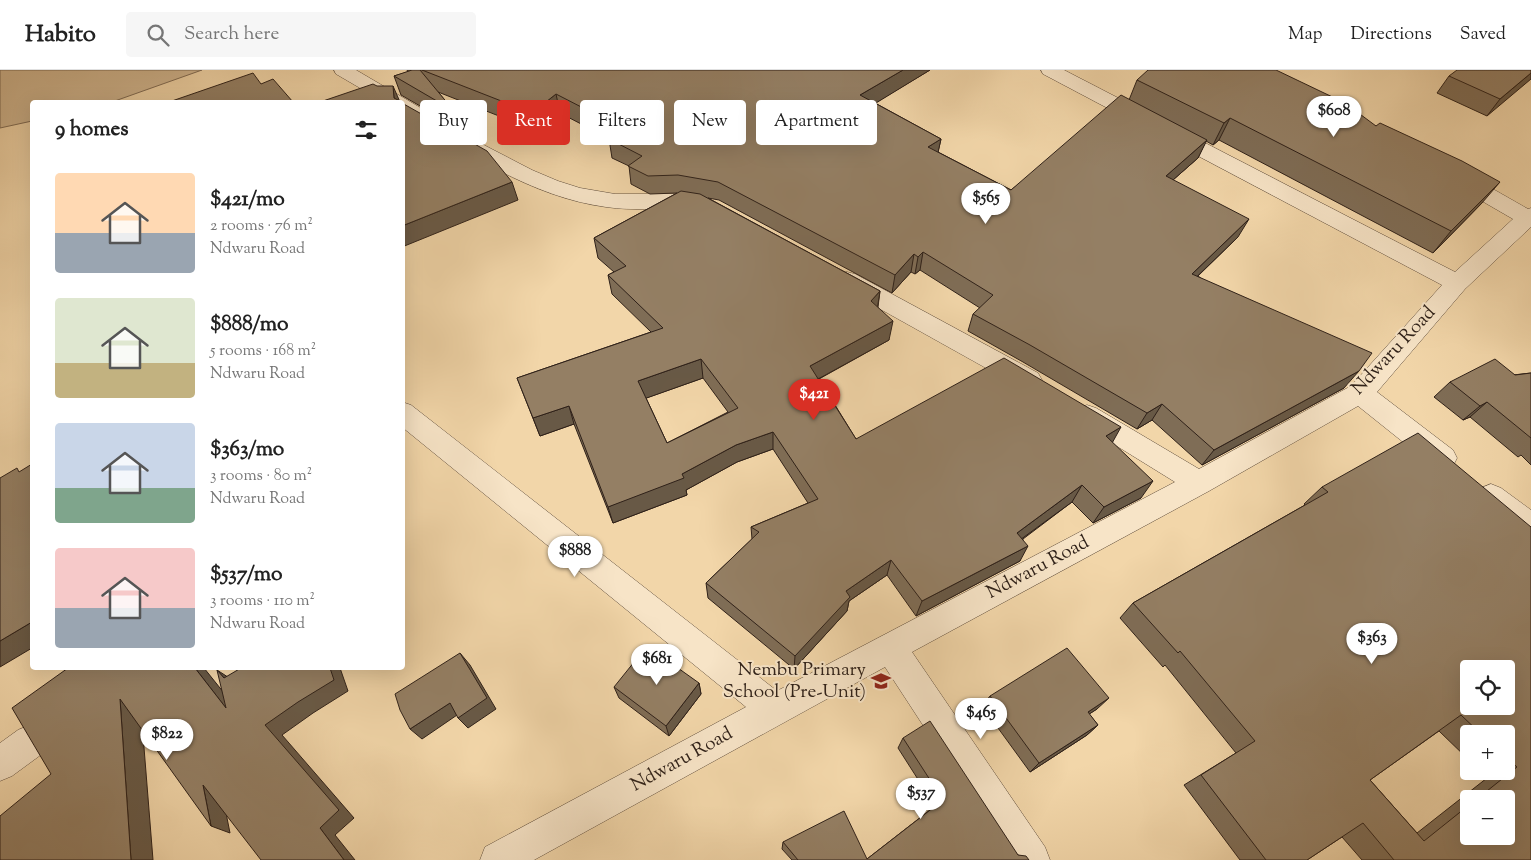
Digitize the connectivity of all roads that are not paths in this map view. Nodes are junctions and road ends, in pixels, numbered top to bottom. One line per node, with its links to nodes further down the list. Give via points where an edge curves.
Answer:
1 (343, 70): 3 (street)
2 (1050, 70): 9 (street)
3 (395, 100)
4 (405, 108): 6 (street, via 490,158 549,186 606,200 692,201)
5 (1439, 168): 7 (street)
6 (719, 211)
7 (1530, 217): 9 (street, Ndwaru Road)
8 (825, 268): 12 (street, via 1059,398)
9 (1457, 283): 10 (street, Ndwaru Road)
10 (1360, 393): 12 (street, Ndwaru Road); 13 (street)
11 (405, 414): 15 (street)
12 (1199, 483): 14 (street, Ndwaru Road)
13 (1531, 527)
14 (890, 647): 15 (street, Ndwaru Road); 19 (street)
15 (775, 710): 18 (street, Ndwaru Road)
16 (30, 742): 17 (street)
17 (0, 764)
18 (498, 860)
19 (1032, 860)

